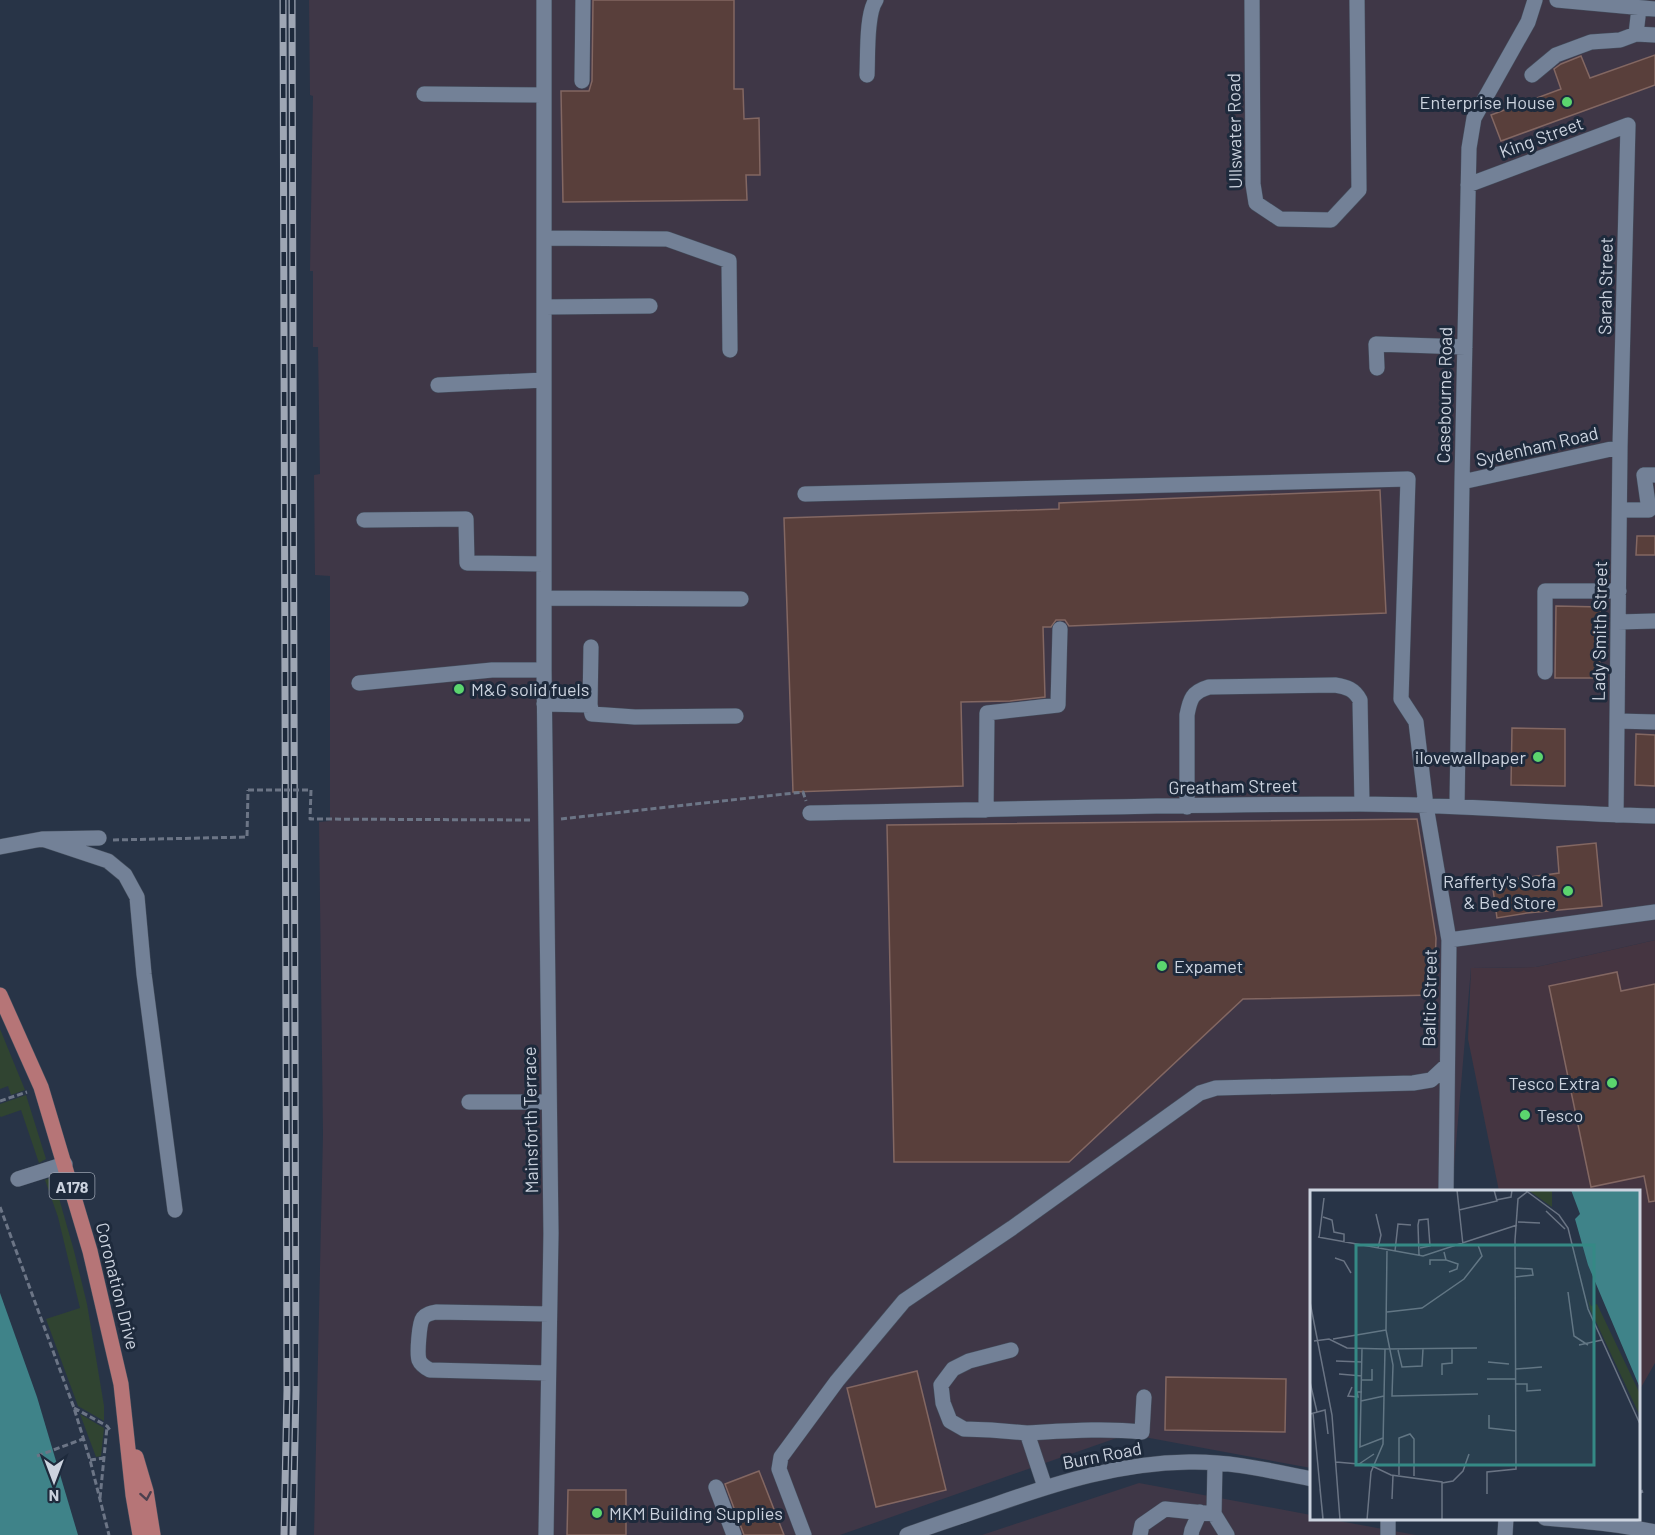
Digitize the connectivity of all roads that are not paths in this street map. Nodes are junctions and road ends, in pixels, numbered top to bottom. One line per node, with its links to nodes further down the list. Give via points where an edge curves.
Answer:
1 (544, 0): 16 (street, Mainsforth Terrace)
2 (583, 0): 14 (street)
3 (876, 0): 12 (street, via 870,15)
4 (1252, 0): 5 (street, Ullswater Road, via 1256,203 1280,219 1331,220 1359,190)
5 (1357, 0)
6 (1535, 0): 18 (street, Casebourne Road, via 1528,22 1474,118)
7 (1557, 0): 8 (street)
8 (1639, 8): 9 (street); 10 (street)
9 (1655, 9)
10 (1636, 34): 11 (street); 13 (street, via 1620,40 1591,42 1556,55)
11 (1655, 34)
12 (867, 75)
13 (1532, 75)
14 (582, 81)
15 (424, 94): 16 (street)
16 (544, 95): 19 (street, Mainsforth Terrace)
17 (1628, 125): 18 (street, King Street); 27 (street, Sarah Street)
18 (1468, 185): 22 (street, Casebourne Road)
19 (544, 238): 21 (street, Mainsforth Terrace); 23 (street, via 667,239 729,261)
20 (650, 306): 21 (street)
21 (544, 307): 25 (street, Mainsforth Terrace)
22 (1465, 347): 24 (street, via 1376,344); 29 (street, Casebourne Road)
23 (730, 350)
24 (1377, 368)
25 (544, 380): 26 (street); 34 (street, Mainsforth Terrace)
26 (438, 385)
27 (1620, 447): 29 (street, Sydenham Road); 31 (street, Lady Smith Street)
28 (1655, 476): 32 (street, via 1644,475)
29 (1462, 482): 52 (street, Casebourne Road)
30 (805, 494): 51 (street, Baltic Street, via 1408,479 1401,699 1416,722)
31 (1620, 510): 32 (street); 35 (street, Lady Smith Street)
32 (1652, 510)
33 (364, 520): 34 (street, via 466,519 467,564)
34 (544, 564): 36 (street, Mainsforth Terrace)
35 (1619, 591): 39 (street, Lady Smith Street); 43 (street, via 1545,591)
36 (544, 598): 37 (street); 42 (street, Mainsforth Terrace)
37 (741, 599)
38 (1655, 621): 39 (street)
39 (1618, 622): 48 (street, Lady Smith Street)
40 (1060, 629): 54 (street, via 1058,705 987,714)
41 (591, 647): 46 (street)
42 (544, 670): 44 (street, via 492,670); 45 (street, Mainsforth Terrace)
43 (1545, 672)
44 (359, 683)
45 (544, 704): 46 (street); 66 (street, Mainsforth Terrace)
46 (590, 705): 47 (street, via 592,714)
47 (736, 716)
48 (1617, 721): 49 (street); 56 (street, Lady Smith Street)
49 (1655, 722)
50 (1362, 804): 51 (street, Greatham Street); 53 (street, Greatham Street); 53 (street, via 1360,700 1347,687 1335,684 1199,689 1189,702 1186,715)
51 (1426, 806): 52 (street, Greatham Street); 62 (street, Baltic Street)
52 (1457, 806): 56 (street, Greatham Street)
53 (1187, 807): 54 (street, Greatham Street)
54 (986, 810): 55 (street, Greatham Street)
55 (810, 813)
56 (1616, 815): 57 (street, Greatham Street)
57 (1655, 816)
58 (99, 838): 59 (street)
59 (42, 839): 60 (street); 70 (street, via 108,861 125,875 136,897)
60 (0, 847)
61 (1655, 912): 62 (street)
62 (1449, 940): 64 (street, Baltic Street)
63 (0, 995): 67 (main road, Coronation Drive / A178, via 41,1087)
64 (1448, 1065): 69 (street, Baltic Street); 89 (street, via 1431,1080 1413,1083 1216,1088 1200,1093 904,1301 837,1381 781,1457 779,1469)
65 (469, 1102): 66 (street)
66 (549, 1102): 71 (street, Mainsforth Terrace)
67 (65, 1164): 68 (street); 75 (main road, Coronation Drive / A178, via 90,1251)
68 (18, 1179)
69 (1446, 1190)
70 (175, 1210)
71 (549, 1314): 73 (street, Mainsforth Terrace); 73 (street, via 429,1313 420,1324 419,1360 430,1370)
72 (1011, 1350): 76 (street, via 953,1369 941,1385 943,1403 950,1421 964,1429)
73 (548, 1373): 87 (street, Mainsforth Terrace)
74 (1144, 1396): 76 (street, via 1142,1432)
75 (126, 1420): 85 (main road, Coronation Drive / A178); 86 (main road, Coronation Drive / A178, one-way to 86, via 146,1491)
76 (1027, 1433): 80 (street)
77 (1215, 1463): 78 (street, Burn Road); 80 (street, Burn Road, via 1134,1466); 81 (street)
78 (1310, 1479)
79 (716, 1486): 88 (street)
80 (1044, 1487): 90 (street, Burn Road)
81 (1207, 1513): 91 (street, via 1165,1509 1142,1525); 92 (street); 93 (street)
82 (1506, 1520): 94 (street)
83 (1570, 1520): 84 (street)
84 (1655, 1532)
85 (140, 1535)
86 (153, 1535)
87 (546, 1535)
88 (734, 1535)
89 (804, 1535)
90 (910, 1535)
91 (1140, 1535)
92 (1191, 1535)
93 (1227, 1535)
94 (1505, 1535)

